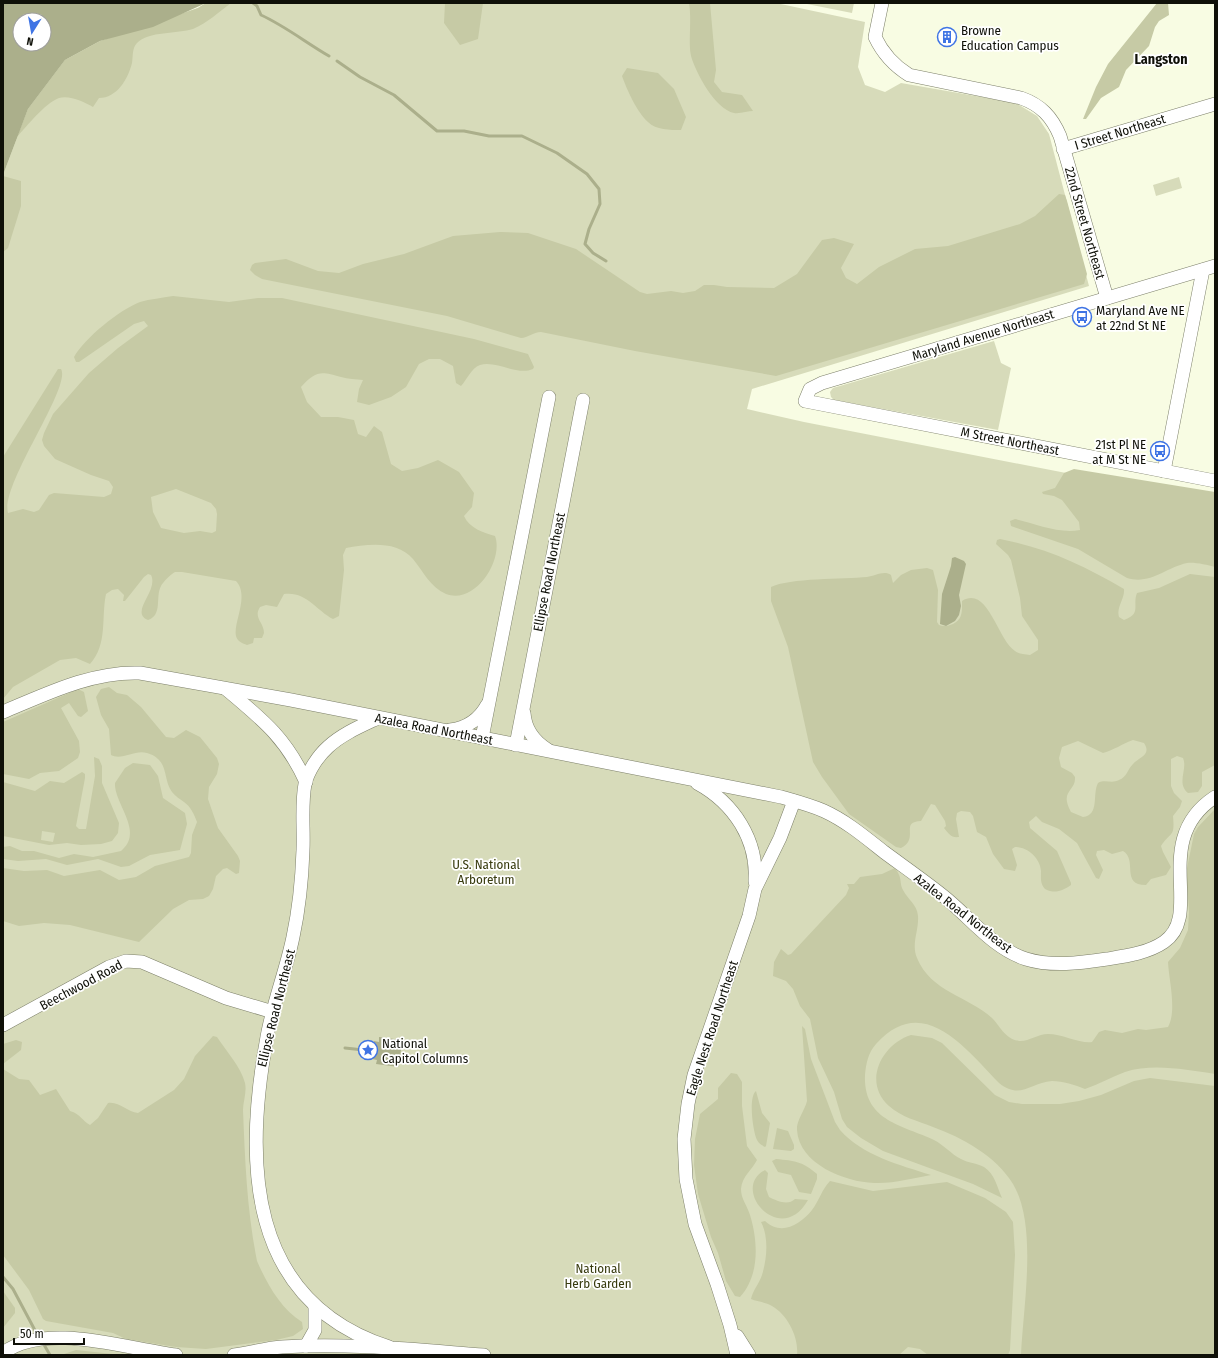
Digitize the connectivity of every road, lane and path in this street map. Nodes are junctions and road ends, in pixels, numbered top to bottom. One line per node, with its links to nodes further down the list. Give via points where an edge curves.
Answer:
1 (882, 3): 3 (street, I Street Northeast, via 875,37 885,56 895,66 909,75 1012,95 1031,102 1040,107 1051,119 1058,131)
2 (1215, 104): 3 (street, I Street Northeast)
3 (1063, 149): 5 (street, 22nd Street Northeast)
4 (1209, 268): 5 (street, Maryland Avenue Northeast); 9 (street)
5 (1107, 298): 8 (street, Maryland Avenue Northeast, via 822,383 810,389)
6 (549, 397): 12 (street)
7 (583, 400): 13 (street, Ellipse Road Northeast)
8 (805, 401): 9 (street, M Street Northeast)
9 (1164, 471): 10 (street, M Street Northeast)
10 (1215, 481)
11 (224, 688): 14 (street, Azalea Road Northeast, via 140,673 110,675 80,682); 15 (street, Azalea Road Northeast); 21 (street, via 262,719 282,740)
12 (490, 698): 16 (street, via 486,707 472,722 465,727); 17 (street)
13 (523, 706): 18 (street, Ellipse Road Northeast); 19 (street, via 526,725 531,734)
14 (3, 712)
15 (378, 718): 16 (street, Azalea Road Northeast); 21 (street, Ellipse Road Northeast, via 347,733 327,747 315,762)
16 (447, 731): 17 (street, Azalea Road Northeast)
17 (482, 738): 18 (street, Azalea Road Northeast)
18 (516, 744): 19 (street, Azalea Road Northeast)
19 (550, 751): 20 (street, Azalea Road Northeast)
20 (689, 778): 23 (street, Azalea Road Northeast); 24 (street, Azalea Road Northeast, via 716,795 740,820 755,855)
21 (306, 782): 25 (street, Ellipse Road Northeast, via 298,908 291,948)
22 (1215, 797): 23 (street, Azalea Road Northeast, via 1195,815 1183,840 1179,862 1180,918 1171,936 1161,944 1146,950 1109,959 1062,964 1027,959 1002,947 942,895 847,824 824,811)
23 (794, 801): 24 (street, Eagle Nest Road Northeast, via 780,838)
24 (755, 889): 28 (street, Eagle Nest Road Northeast, via 749,916 693,1080 686,1112 684,1139 685,1174 695,1224)
25 (273, 1012): 26 (street, Beechwood Road, via 226,998 150,964 134,960 105,969); 27 (street, Ellipse Road Northeast, via 257,1102 255,1148 259,1190 280,1260 294,1284)
26 (3, 1025)
27 (315, 1307): 29 (street, via 314,1330); 30 (street, Ellipse Road Northeast, via 353,1333)
28 (730, 1325): 35 (street, Eagle Nest Road Northeast); 36 (street)
29 (306, 1346): 30 (street); 33 (street, via 265,1349)
30 (389, 1347): 34 (street)
31 (3, 1353): 32 (street, via 22,1343 57,1339 91,1341)
32 (176, 1355)
33 (234, 1355)
34 (484, 1355)
35 (737, 1355)
36 (749, 1355)

